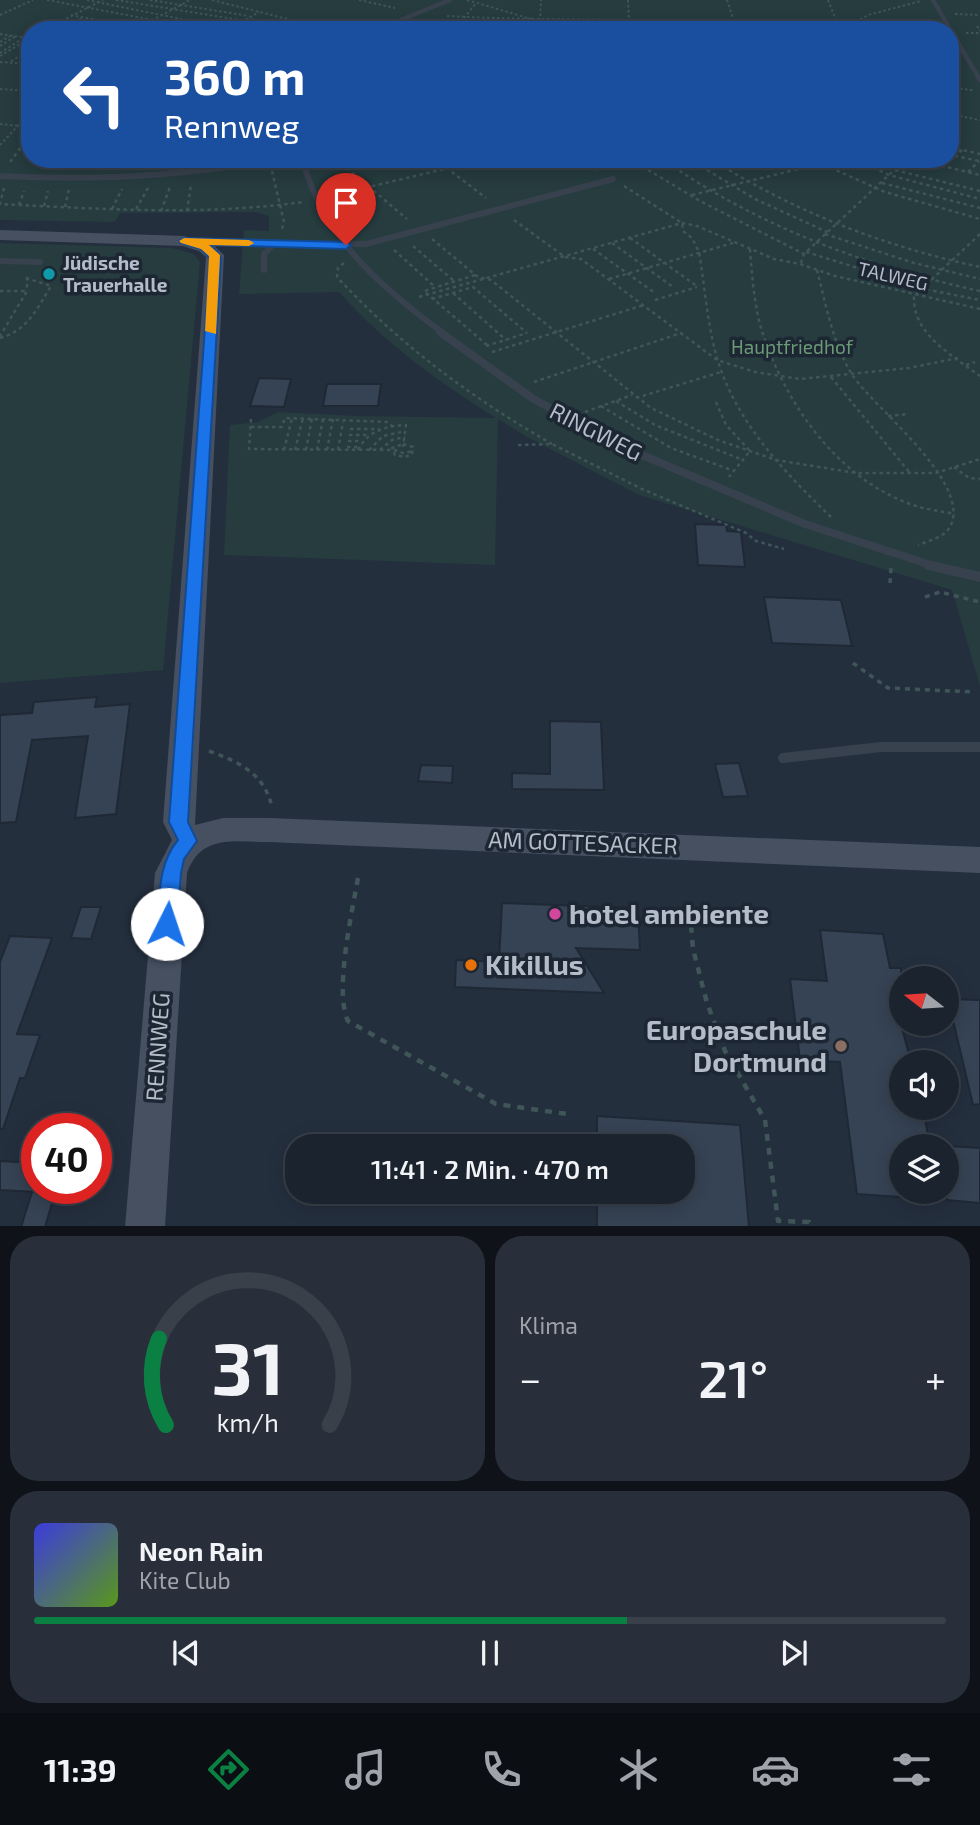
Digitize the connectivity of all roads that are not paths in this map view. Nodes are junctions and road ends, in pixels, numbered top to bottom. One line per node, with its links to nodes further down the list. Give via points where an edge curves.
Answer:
1 (450, 0): 3 (lane)
2 (933, 0): 4 (lane)
3 (396, 21)
4 (945, 21)
5 (959, 44): 6 (lane)
6 (980, 80)
7 (232, 168): 9 (lane, via 142,178)
8 (304, 168): 14 (lane, RINGWEG, via 316,200)
9 (0, 176)
10 (613, 179): 14 (lane, via 382,240)
11 (0, 235): 12 (street)
12 (184, 241): 13 (lane); 21 (street, via 205,247 216,259 178,822)
13 (276, 244): 14 (lane); 17 (lane, via 264,254)
14 (346, 245): 18 (lane, RINGWEG, via 401,302 515,388 567,419 628,451 854,542)
15 (0, 261): 16 (lane)
16 (40, 262)
17 (264, 270)
18 (980, 578)
19 (980, 747): 20 (lane, via 832,750)
20 (783, 758)
21 (188, 841): 22 (street, AM GOTTESACKER, via 204,833 269,830); 23 (street, RENNWEG, via 175,856 171,873)
22 (980, 860)
23 (145, 1226)

